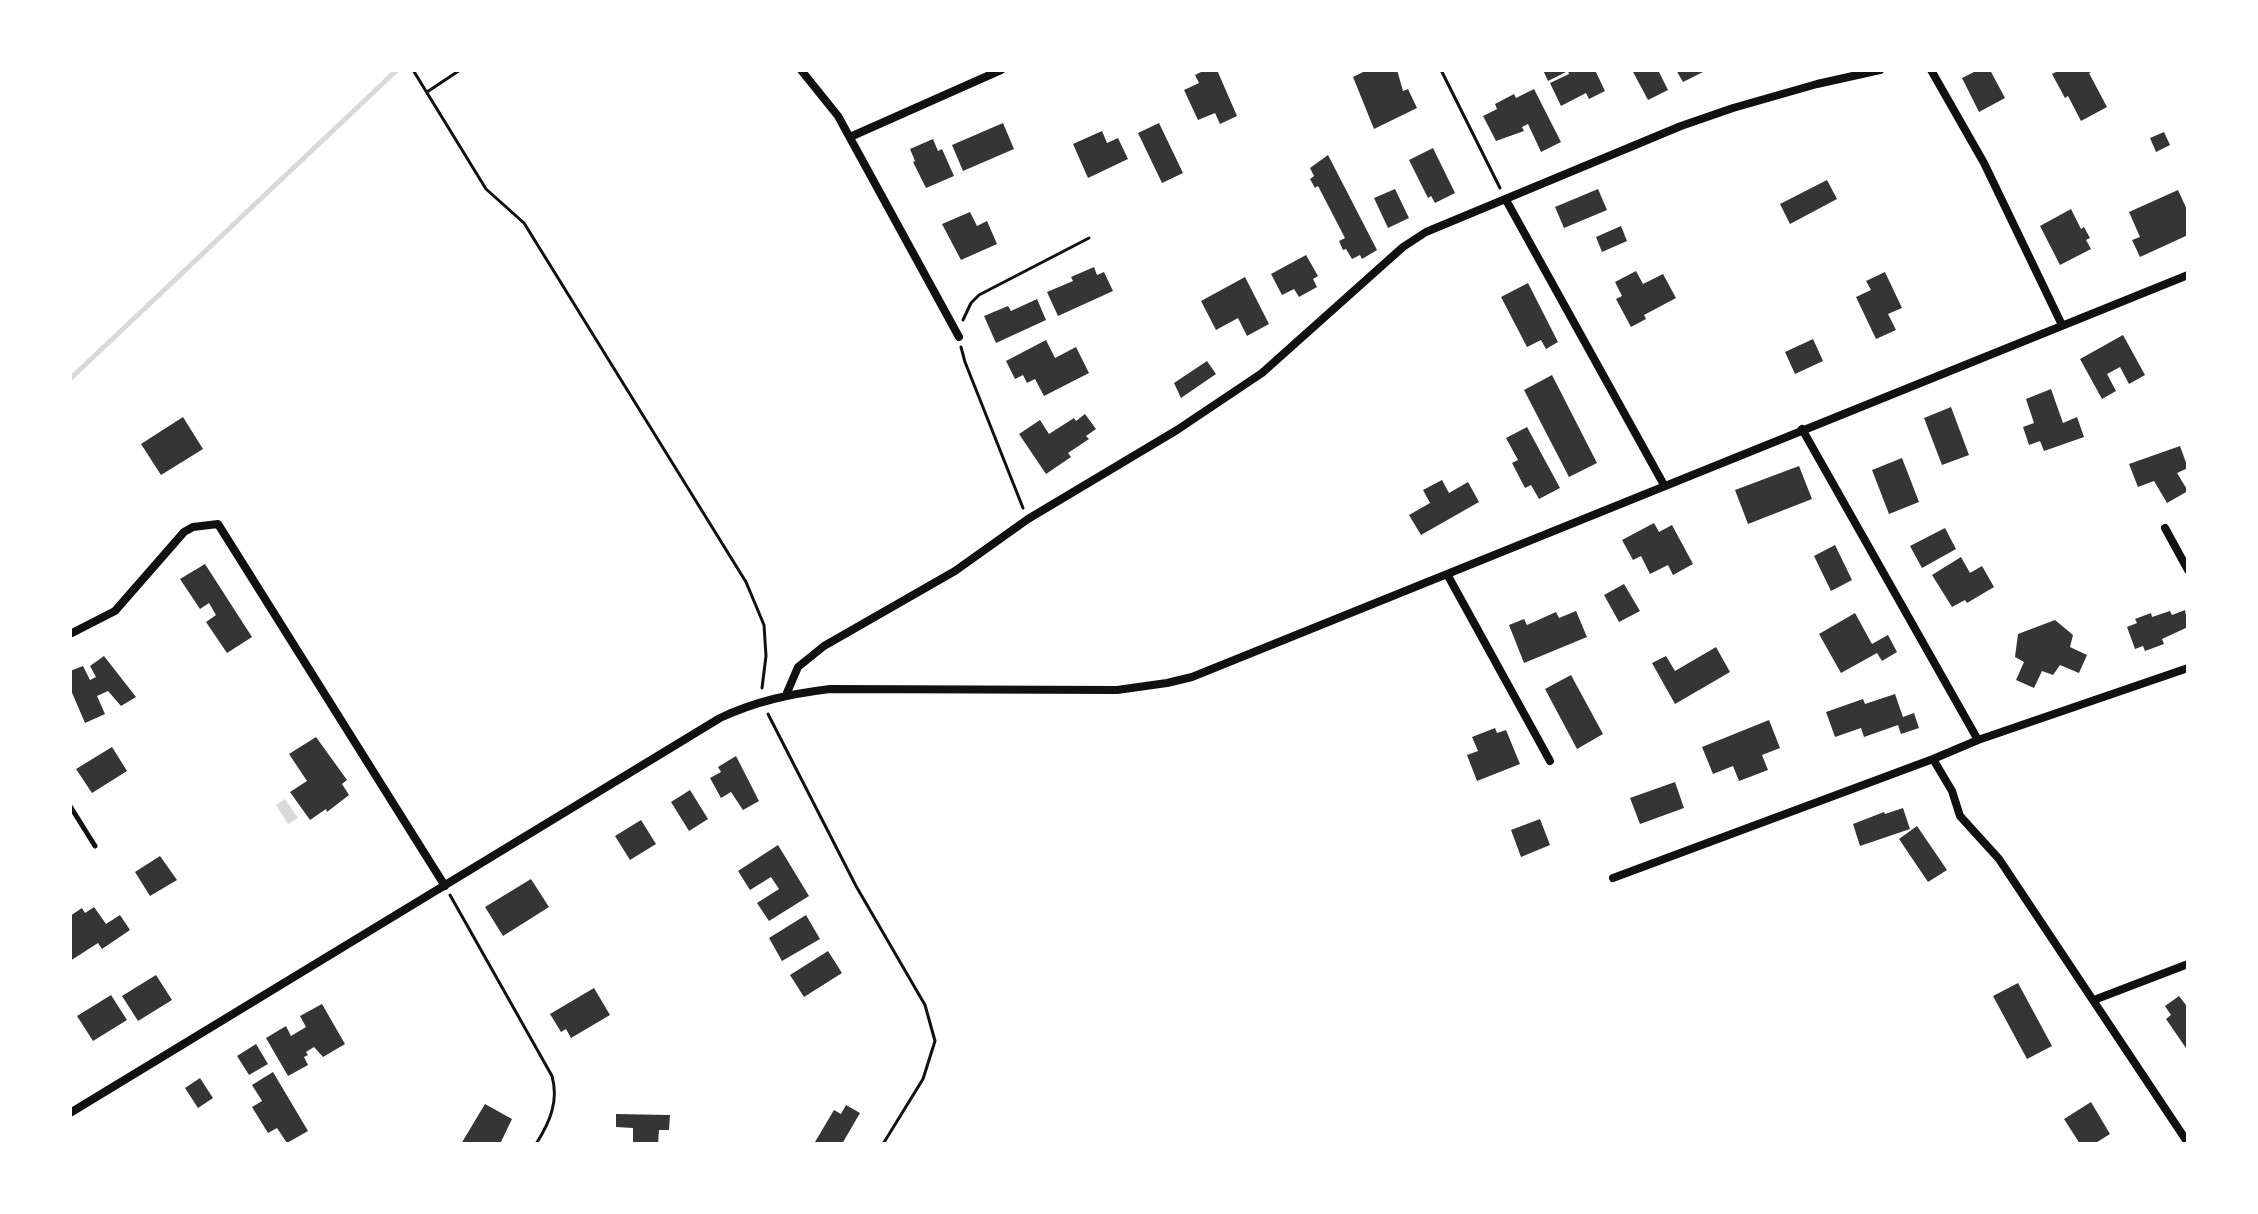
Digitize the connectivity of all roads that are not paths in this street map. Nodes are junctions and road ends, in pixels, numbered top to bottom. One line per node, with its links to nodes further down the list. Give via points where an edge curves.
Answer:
1 (801, 70): 5 (street)
2 (1001, 70): 5 (street)
3 (1880, 70): 6 (street, via 1681,126)
4 (1931, 70): 8 (street, via 1984,163)
5 (850, 137): 9 (street)
6 (1506, 200): 11 (street); 17 (street, via 1426,232 1403,247 1262,373 1028,519 955,571 809,657 798,667)
7 (2188, 275): 8 (street)
8 (2062, 325): 10 (street)
9 (959, 337)
10 (1802, 429): 11 (street); 18 (street)
11 (1664, 485): 14 (street)
12 (2165, 528): 13 (street)
13 (2188, 570)
14 (1447, 574): 17 (street, via 1219,668 1167,683 1089,690 830,689); 20 (street)
15 (70, 634): 24 (street, via 123,604 184,532 218,524)
16 (2188, 668): 18 (street)
17 (786, 695): 24 (street, via 720,718)
18 (1978, 740): 19 (street)
19 (1933, 759): 23 (street); 26 (street, via 1960,816 1999,859)
20 (1550, 761)
21 (70, 806): 22 (lane)
22 (95, 846)
23 (1613, 878)
24 (445, 886): 27 (street)
25 (2188, 964): 26 (street)
26 (2094, 1000): 28 (street)
27 (70, 1113)
28 (2188, 1143)

